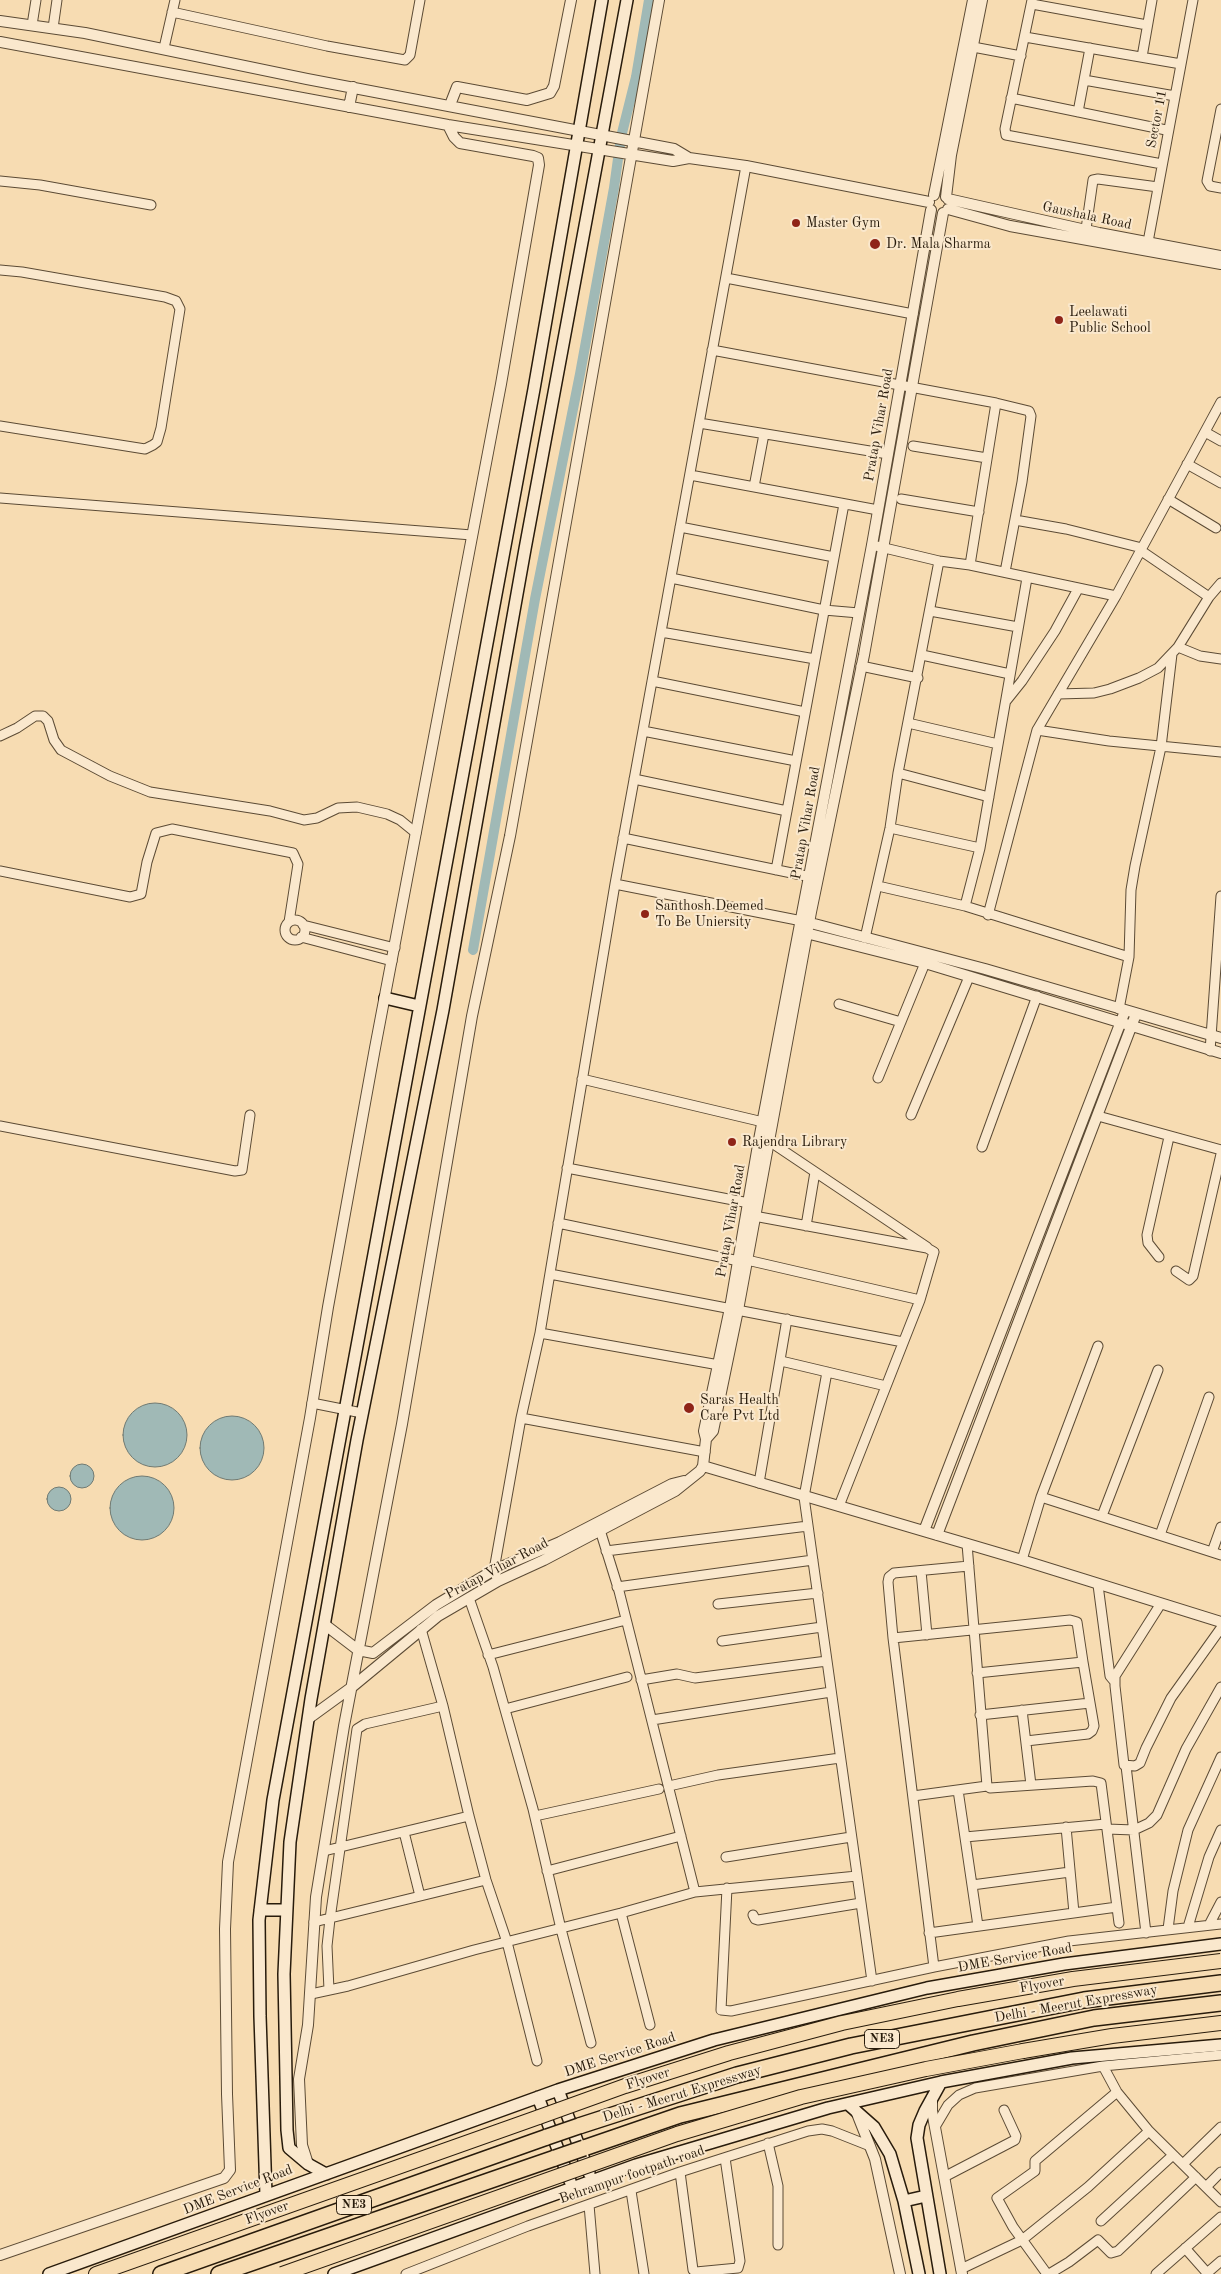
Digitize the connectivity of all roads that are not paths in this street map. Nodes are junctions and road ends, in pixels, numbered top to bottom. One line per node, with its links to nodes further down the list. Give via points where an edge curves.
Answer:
1 (36, 0): 15 (street)
2 (57, 0): 17 (street)
3 (175, 0): 13 (street)
4 (420, 0): 13 (street, via 410,55 405,60)
5 (571, 0): 30 (street, via 551,92 527,100 457,87)
6 (602, 0): 36 (main road)
7 (627, 0): 38 (main road)
8 (659, 0): 39 (street)
9 (976, 0): 20 (street, Pratap Vihar Road); 50 (street, Pratap Vihar Road)
10 (1152, 0): 16 (street)
11 (1193, 0): 25 (street, Sector 11)
12 (1032, 2): 16 (street); 18 (street)
13 (172, 12): 21 (street)
14 (0, 20): 15 (street)
15 (32, 25): 17 (street)
16 (1147, 25): 24 (street)
17 (53, 28): 21 (street)
18 (1025, 37): 22 (street); 23 (street)
19 (0, 42): 31 (street)
20 (973, 47): 23 (street); 51 (street, Pratap Vihar Road, via 951,155)
21 (164, 48): 27 (street)
22 (1090, 48): 24 (street); 26 (street)
23 (1021, 56): 29 (street)
24 (1142, 57): 25 (street)
25 (1181, 64): 28 (street, Sector 11)
26 (1084, 80): 28 (street); 33 (street)
27 (353, 87): 30 (street); 31 (street)
28 (1175, 96): 45 (street, Sector 11)
29 (1011, 98): 33 (street); 45 (street, via 1005,129 1007,136)
30 (450, 105): 36 (street)
31 (349, 107): 35 (street)
32 (1221, 109): 34 (street)
33 (1078, 112): 37 (street)
34 (1220, 120): 43 (street)
35 (448, 125): 40 (street); 86 (street, via 460,143 533,156 539,161)
36 (578, 130): 38 (street); 40 (main road)
37 (1166, 130)
38 (601, 135): 39 (street); 41 (main road)
39 (630, 140): 42 (street); 44 (street, via 674,149)
40 (576, 146): 41 (street); 153 (main road)
41 (605, 150): 42 (street); 200 (main road, via 443,1010)
42 (627, 154): 44 (street, via 673,161); 242 (street, via 510,836 472,1016 402,1424)
43 (1217, 156): 49 (street, via 1207,185)
44 (689, 158): 46 (street)
45 (1162, 164): 48 (street, Sector 11)
46 (746, 166): 50 (street); 58 (street)
47 (0, 181): 52 (street)
48 (1158, 187): 53 (street, via 1093,180); 54 (street, Sector 11)
49 (1221, 188)
50 (931, 203): 51 (street, via 940,194); 51 (street, via 937,214); 59 (street, Pratap Vihar Road)
51 (946, 204): 53 (street, Gaushala Road); 56 (street, Gaushala Road, via 1010,226); 62 (street, Pratap Vihar Road)
52 (151, 205)
53 (1086, 229): 54 (street, Gaushala Road)
54 (1148, 242): 55 (street, Gaushala Road)
55 (1221, 256)
56 (1221, 264)
57 (0, 270): 66 (street, via 165,297 176,301 180,309 161,428 153,445 145,449)
58 (726, 278): 59 (street); 60 (street)
59 (913, 314): 61 (street, Pratap Vihar Road)
60 (712, 350): 61 (street); 65 (street)
61 (900, 385): 62 (street); 71 (street, Pratap Vihar Road)
62 (913, 388): 64 (street); 87 (street, Pratap Vihar Road)
63 (1221, 402): 67 (street)
64 (996, 403): 72 (street); 83 (street, via 1026,410 1031,416)
65 (699, 423): 68 (street); 74 (street)
66 (0, 426)
67 (1205, 432): 69 (street); 73 (street)
68 (764, 434): 71 (street); 76 (street)
69 (1221, 441)
70 (913, 446): 72 (street)
71 (888, 454): 81 (street, Pratap Vihar Road)
72 (988, 458): 82 (street)
73 (1187, 464): 75 (street); 79 (street)
74 (690, 475): 76 (street); 84 (street)
75 (1221, 483)
76 (754, 487): 80 (street)
77 (0, 498): 86 (street)
78 (901, 499): 82 (street)
79 (1168, 499): 85 (street); 88 (street)
80 (844, 504): 81 (street); 89 (street)
81 (878, 510): 87 (street, Pratap Vihar Road)
82 (979, 512): 91 (street)
83 (1015, 520): 88 (street, via 1066,529); 92 (street)
84 (680, 527): 89 (street); 93 (street)
85 (1216, 528)
86 (472, 535): 128 (street)
87 (877, 546): 90 (street); 101 (street, Pratap Vihar Road); 108 (street, Pratap Vihar Road)
88 (1141, 549): 97 (street); 98 (street)
89 (834, 557): 99 (street)
90 (939, 561): 91 (street); 100 (street)
91 (970, 565): 92 (street)
92 (1005, 572): 94 (street)
93 (671, 578): 99 (street); 103 (street)
94 (1027, 578): 96 (street); 102 (street)
95 (1221, 583): 98 (street)
96 (1078, 589): 97 (street); 113 (street, via 1056,631)
97 (1116, 596): 112 (street)
98 (1209, 597): 104 (street)
99 (824, 610): 101 (street); 106 (street)
100 (930, 611): 102 (street); 105 (street)
101 (859, 613): 133 (street, Pratap Vihar Road)
102 (1018, 627): 109 (street)
103 (661, 632): 106 (street); 111 (street)
104 (1175, 651): 107 (street); 112 (street, via 1158,668 1110,689); 120 (street)
105 (922, 656): 109 (street); 110 (street)
106 (815, 659): 114 (street)
107 (1221, 659)
108 (861, 666): 110 (street); 140 (street, Pratap Vihar Road)
109 (1010, 674): 113 (street)
110 (918, 678): 115 (street)
111 (652, 682): 114 (street); 117 (street)
112 (1058, 694): 116 (street)
113 (1006, 701): 119 (street)
114 (805, 712): 122 (street)
115 (908, 723): 119 (street); 123 (street)
116 (1037, 730): 120 (street); 138 (street)
117 (643, 731): 122 (street); 124 (street)
118 (0, 736): 128 (street, via 35,716 43,716 61,750 142,789 304,820 338,808 358,807 387,814)
119 (998, 744): 125 (street)
120 (1161, 747): 121 (street); 146 (street, via 1131,890)
121 (1221, 752)
122 (796, 761): 126 (street)
123 (898, 773): 125 (street); 127 (street)
124 (634, 779): 126 (street); 129 (street)
125 (989, 797): 130 (street)
126 (787, 810): 131 (street)
127 (890, 828): 130 (street); 135 (street)
128 (416, 833): 145 (street)
129 (623, 838): 131 (street); 134 (street)
130 (980, 848): 137 (street)
131 (776, 870): 133 (street)
132 (0, 871): 139 (street, via 130,896 140,894 156,832 172,829 293,853 298,864)
133 (811, 877): 140 (street, Pratap Vihar Road)
134 (615, 884): 140 (street); 165 (street)
135 (878, 886): 137 (street); 144 (street)
136 (1221, 896): 159 (street)
137 (964, 906): 138 (street)
138 (988, 915): 146 (street)
139 (289, 922): 141 (street, via 295,920); 143 (street, via 285,930 287,936 292,939)
140 (806, 922): 142 (street, Pratap Vihar Road); 144 (street)
141 (303, 924): 143 (street); 145 (street)
142 (804, 933): 148 (street); 161 (street, Pratap Vihar Road)
143 (301, 936): 147 (street)
144 (865, 938): 154 (street, via 985,969)
145 (395, 948): 147 (street)
146 (1129, 957): 154 (street)
147 (392, 961): 151 (street)
148 (925, 962): 149 (street); 156 (street)
149 (969, 977): 150 (street); 167 (street)
150 (1037, 996): 157 (street); 173 (street)
151 (386, 998): 153 (main road); 198 (street)
152 (839, 1004): 156 (street)
153 (419, 1006): 199 (main road)
154 (1122, 1010): 155 (street); 157 (street)
155 (1136, 1014): 158 (street); 159 (street)
156 (901, 1022): 164 (street)
157 (1120, 1023): 158 (street); 214 (street)
158 (1131, 1027): 162 (street); 168 (street)
159 (1210, 1035): 160 (street); 162 (street)
160 (1221, 1038)
161 (783, 1041): 169 (street, Pratap Vihar Road); 172 (street, Pratap Vihar Road)
162 (1210, 1050): 163 (street)
163 (1221, 1053)
164 (878, 1078)
165 (582, 1079): 169 (street); 175 (street)
166 (250, 1115): 170 (street, via 242,1170 235,1171)
167 (912, 1115)
168 (1098, 1116): 171 (street); 215 (street)
169 (763, 1122): 177 (street, Pratap Vihar Road)
170 (0, 1126)
171 (1169, 1137): 174 (street); 182 (street, via 1147,1235 1148,1243)
172 (769, 1141): 176 (street); 178 (street, Pratap Vihar Road)
173 (982, 1147)
174 (1221, 1152): 184 (street, via 1192,1276 1188,1280)
175 (567, 1168): 177 (street); 179 (street)
176 (815, 1172): 180 (street); 181 (street)
177 (749, 1203): 183 (street, Pratap Vihar Road)
178 (754, 1216): 180 (street); 183 (street, Pratap Vihar Road)
179 (558, 1224): 183 (street); 185 (street)
180 (806, 1226): 181 (street)
181 (930, 1249): 186 (street, via 934,1254)
182 (1159, 1257)
183 (743, 1261): 186 (street); 187 (street, Pratap Vihar Road)
184 (1176, 1271)
185 (550, 1274): 187 (street); 189 (street)
186 (920, 1300): 190 (street)
187 (734, 1309): 188 (street); 193 (street, Pratap Vihar Road); 202 (street, Pratap Vihar Road, via 712,1431)
188 (787, 1319): 190 (street); 192 (street)
189 (540, 1332): 193 (street); 201 (street)
190 (903, 1342): 196 (street)
191 (1098, 1346): 208 (street)
192 (781, 1362): 195 (street); 206 (street)
193 (720, 1365): 202 (street, Pratap Vihar Road, via 704,1431)
194 (1158, 1370): 210 (street)
195 (827, 1372): 196 (street); 207 (street)
196 (886, 1386): 209 (street)
197 (1209, 1397): 216 (street)
198 (312, 1403): 199 (street); 361 (street, via 228,1862 225,1929 228,2175)
199 (346, 1410): 200 (street); 294 (main road, via 274,1800)
200 (362, 1413): 234 (main road)
201 (521, 1418): 203 (street); 223 (street)
202 (706, 1439): 203 (street, Pratap Vihar Road)
203 (705, 1452): 204 (street, Pratap Vihar Road)
204 (703, 1466): 205 (street, Pratap Vihar Road); 206 (street)
205 (687, 1480): 213 (street, Pratap Vihar Road, via 675,1491); 223 (street, Pratap Vihar Road, via 672,1484 560,1542)
206 (760, 1483): 207 (street)
207 (804, 1497): 209 (street); 211 (street)
208 (1041, 1497): 210 (street); 221 (street)
209 (839, 1506): 214 (street)
210 (1102, 1516): 216 (street)
211 (808, 1526): 218 (street); 220 (street)
212 (1221, 1527): 219 (street)
213 (600, 1530): 218 (street); 225 (street, Pratap Vihar Road)
214 (924, 1531): 215 (street)
215 (937, 1535): 217 (street)
216 (1160, 1535): 219 (street)
217 (967, 1544): 221 (street); 222 (street)
218 (606, 1551): 227 (street)
219 (1216, 1553)
220 (813, 1560): 227 (street); 228 (street)
221 (1022, 1560): 226 (street)
222 (969, 1566): 224 (street); 238 (street)
223 (494, 1570): 225 (street); 242 (street, Pratap Vihar Road, via 436,1605 376,1651 370,1654)
224 (920, 1570): 239 (street); 240 (street, via 894,1573 889,1577)
225 (498, 1581): 229 (street, Pratap Vihar Road)
226 (1098, 1584): 231 (street); 249 (street, via 1110,1676)
227 (617, 1587): 232 (street)
228 (818, 1592): 230 (street); 235 (street)
229 (469, 1598): 237 (street, Pratap Vihar Road); 243 (street)
230 (718, 1604)
231 (1160, 1604): 233 (street); 249 (street, via 1119,1668)
232 (626, 1620): 243 (street); 248 (street)
233 (1221, 1622)
234 (324, 1624): 242 (street); 258 (main road)
235 (822, 1628): 241 (street); 244 (street)
236 (1221, 1628): 263 (street, via 1172,1698 1140,1763)
237 (421, 1629): 250 (street, Pratap Vihar Road); 254 (street)
238 (974, 1630): 239 (street); 245 (street, via 1074,1620 1078,1624); 246 (street)
239 (927, 1635): 240 (street)
240 (893, 1638): 269 (street)
241 (722, 1641)
242 (358, 1650): 250 (street)
243 (488, 1655): 255 (street)
244 (827, 1661): 248 (street, via 695,1678 677,1674); 252 (street)
245 (1083, 1662): 246 (street); 253 (street)
246 (977, 1673): 257 (street)
247 (627, 1676): 255 (street)
248 (641, 1680): 259 (street)
249 (1115, 1682): 263 (street, via 1123,1764)
250 (352, 1687): 258 (street, Pratap Vihar Road); 281 (street)
251 (1221, 1687): 274 (street, via 1186,1749 1161,1808 1148,1823)
252 (831, 1692): 259 (street); 261 (street)
253 (1090, 1703): 256 (street); 260 (street, via 1092,1732)
254 (443, 1706): 270 (street); 280 (street, via 364,1724 357,1729)
255 (505, 1709): 271 (street)
256 (1022, 1710): 257 (street); 260 (street)
257 (980, 1715): 266 (street)
258 (308, 1720): 295 (main road, via 290,1842)
259 (652, 1720): 265 (street)
260 (1026, 1741): 264 (street)
261 (840, 1758): 265 (street, via 718,1775); 278 (street)
262 (1221, 1758): 307 (street, via 1188,1830)
263 (1126, 1766): 274 (street)
264 (1031, 1785): 266 (street); 272 (street, via 1099,1782 1104,1791)
265 (669, 1786): 277 (street)
266 (987, 1786): 268 (street)
267 (659, 1788): 271 (street)
268 (958, 1790): 269 (street); 279 (street)
269 (913, 1796): 308 (street)
270 (469, 1816): 276 (street); 286 (street)
271 (535, 1816): 283 (street)
272 (1106, 1826): 273 (street); 274 (street); 293 (street)
273 (1066, 1827): 279 (street); 284 (street)
274 (1134, 1830): 309 (street)
275 (1221, 1830): 305 (street, via 1209,1857)
276 (404, 1832): 280 (street); 290 (street)
277 (681, 1836): 283 (street); 289 (street)
278 (851, 1837): 282 (street); 285 (street)
279 (965, 1837): 287 (street)
280 (339, 1847): 281 (street); 299 (street)
281 (324, 1852): 300 (street)
282 (726, 1857)
283 (548, 1871): 306 (street)
284 (1070, 1872): 287 (street); 297 (street)
285 (856, 1876): 288 (street); 292 (street)
286 (486, 1880): 290 (street); 310 (street)
287 (972, 1885): 304 (street)
288 (727, 1888): 289 (street); 314 (street, via 722,2010 743,2010)
289 (695, 1892): 296 (street)
290 (420, 1896): 299 (street)
291 (1221, 1902): 303 (street)
292 (861, 1904): 298 (street, via 765,1919 755,1919); 314 (street)
293 (1117, 1907): 297 (street); 301 (street)
294 (260, 1910): 295 (main road); 351 (main road)
295 (286, 1910): 340 (main road, via 284,2035 287,2130 289,2148)
296 (621, 1913): 306 (street); 320 (street)
297 (1074, 1913): 304 (street)
298 (753, 1915)
299 (330, 1919): 300 (street); 316 (street, via 327,1946)
300 (314, 1922): 317 (street)
301 (1119, 1924)
302 (1221, 1924): 303 (street)
303 (1209, 1925): 305 (street)
304 (978, 1926): 308 (street)
305 (1188, 1927): 307 (street)
306 (560, 1929): 310 (street); 321 (street)
307 (1168, 1929): 309 (street)
308 (929, 1933): 313 (street)
309 (1146, 1933): 313 (street, via 1069,1941)
310 (507, 1942): 316 (street); 324 (street)
311 (1221, 1944): 327 (main road, DME Service Road, via 1064,1964 927,1988 714,2040)
312 (1221, 1961): 366 (highway, Flyover, bridge, via 1073,1979 958,1999 842,2023 729,2053 625,2086)
313 (934, 1967): 314 (street)
314 (872, 1981)
315 (1221, 1983): 367 (highway, Delhi - Meerut Expressway / NE3, bridge, via 1084,2000 851,2046 737,2075 547,2137)
316 (329, 1990): 317 (street)
317 (311, 1994): 340 (street, via 299,2079 302,2145)
318 (1221, 2003): 368 (highway, Delhi - Meerut Expressway / NE3, bridge, via 1094,2018 973,2043 680,2116)
319 (1221, 2023): 369 (highway, bridge, via 1112,2036 972,2060 802,2097 677,2134)
320 (650, 2025)
321 (591, 2043)
322 (1221, 2045): 326 (main road, via 1072,2058)
323 (1221, 2055): 325 (street)
324 (538, 2061)
325 (1103, 2066): 328 (street); 333 (street, via 975,2088 959,2095 948,2105)
326 (941, 2082): 330 (main road); 331 (main road)
327 (558, 2090): 329 (main road, DME Service Road); 347 (main road)
328 (1117, 2092): 335 (street); 358 (street, via 1035,2161 1035,2171 997,2198)
329 (538, 2097): 344 (main road, DME Service Road); 348 (main road)
330 (932, 2098): 333 (street); 352 (main road, via 919,2125 917,2138)
331 (852, 2107): 337 (street); 347 (main road, via 683,2150); 353 (main road, via 874,2127 890,2154)
332 (1004, 2110): 345 (street, via 1015,2140)
333 (934, 2126): 345 (street)
334 (1221, 2126): 341 (street)
335 (1149, 2131): 338 (street); 358 (street, via 1088,2187)
336 (768, 2144): 337 (street, Behrampur footpath road, via 808,2131 822,2130); 339 (street, Behrampur footpath road); 359 (street, via 778,2186)
337 (870, 2146): 374 (street)
338 (1173, 2155): 341 (street); 357 (street)
339 (725, 2158): 342 (street, Behrampur footpath road); 342 (street, via 740,2261 738,2268 693,2270)
340 (308, 2164): 344 (main road)
341 (1183, 2164): 346 (street)
342 (680, 2172): 350 (street, Behrampur footpath road)
343 (1221, 2172): 349 (street)
344 (326, 2174): 351 (main road, DME Service Road)
345 (944, 2177): 364 (street)
346 (1196, 2177): 349 (street); 377 (street, via 1118,2251 1111,2253 1098,2240)
347 (592, 2180): 348 (main road)
348 (573, 2187): 363 (main road)
349 (1206, 2187): 354 (street)
350 (631, 2191): 355 (street, Behrampur footpath road); 373 (street)
351 (266, 2195): 365 (main road, DME Service Road)
352 (926, 2196): 353 (main road); 376 (main road)
353 (904, 2201): 375 (main road)
354 (1221, 2202)
355 (589, 2205): 371 (street, Behrampur footpath road); 372 (street)
356 (1221, 2216): 360 (street)
357 (1101, 2221)
358 (1022, 2240): 364 (street); 377 (street)
359 (778, 2245)
360 (1185, 2248): 378 (street); 379 (street)
361 (0, 2255)
362 (1221, 2260): 379 (street)
363 (348, 2272): 370 (main road)
364 (961, 2272)
365 (49, 2274)
366 (96, 2274)
367 (161, 2274)
368 (219, 2274)
369 (282, 2274)
370 (334, 2274)
371 (406, 2274)
372 (595, 2274)
373 (644, 2274)
374 (898, 2274)
375 (919, 2274)
376 (940, 2274)
377 (1048, 2274)
378 (1156, 2274)
379 (1207, 2274)

